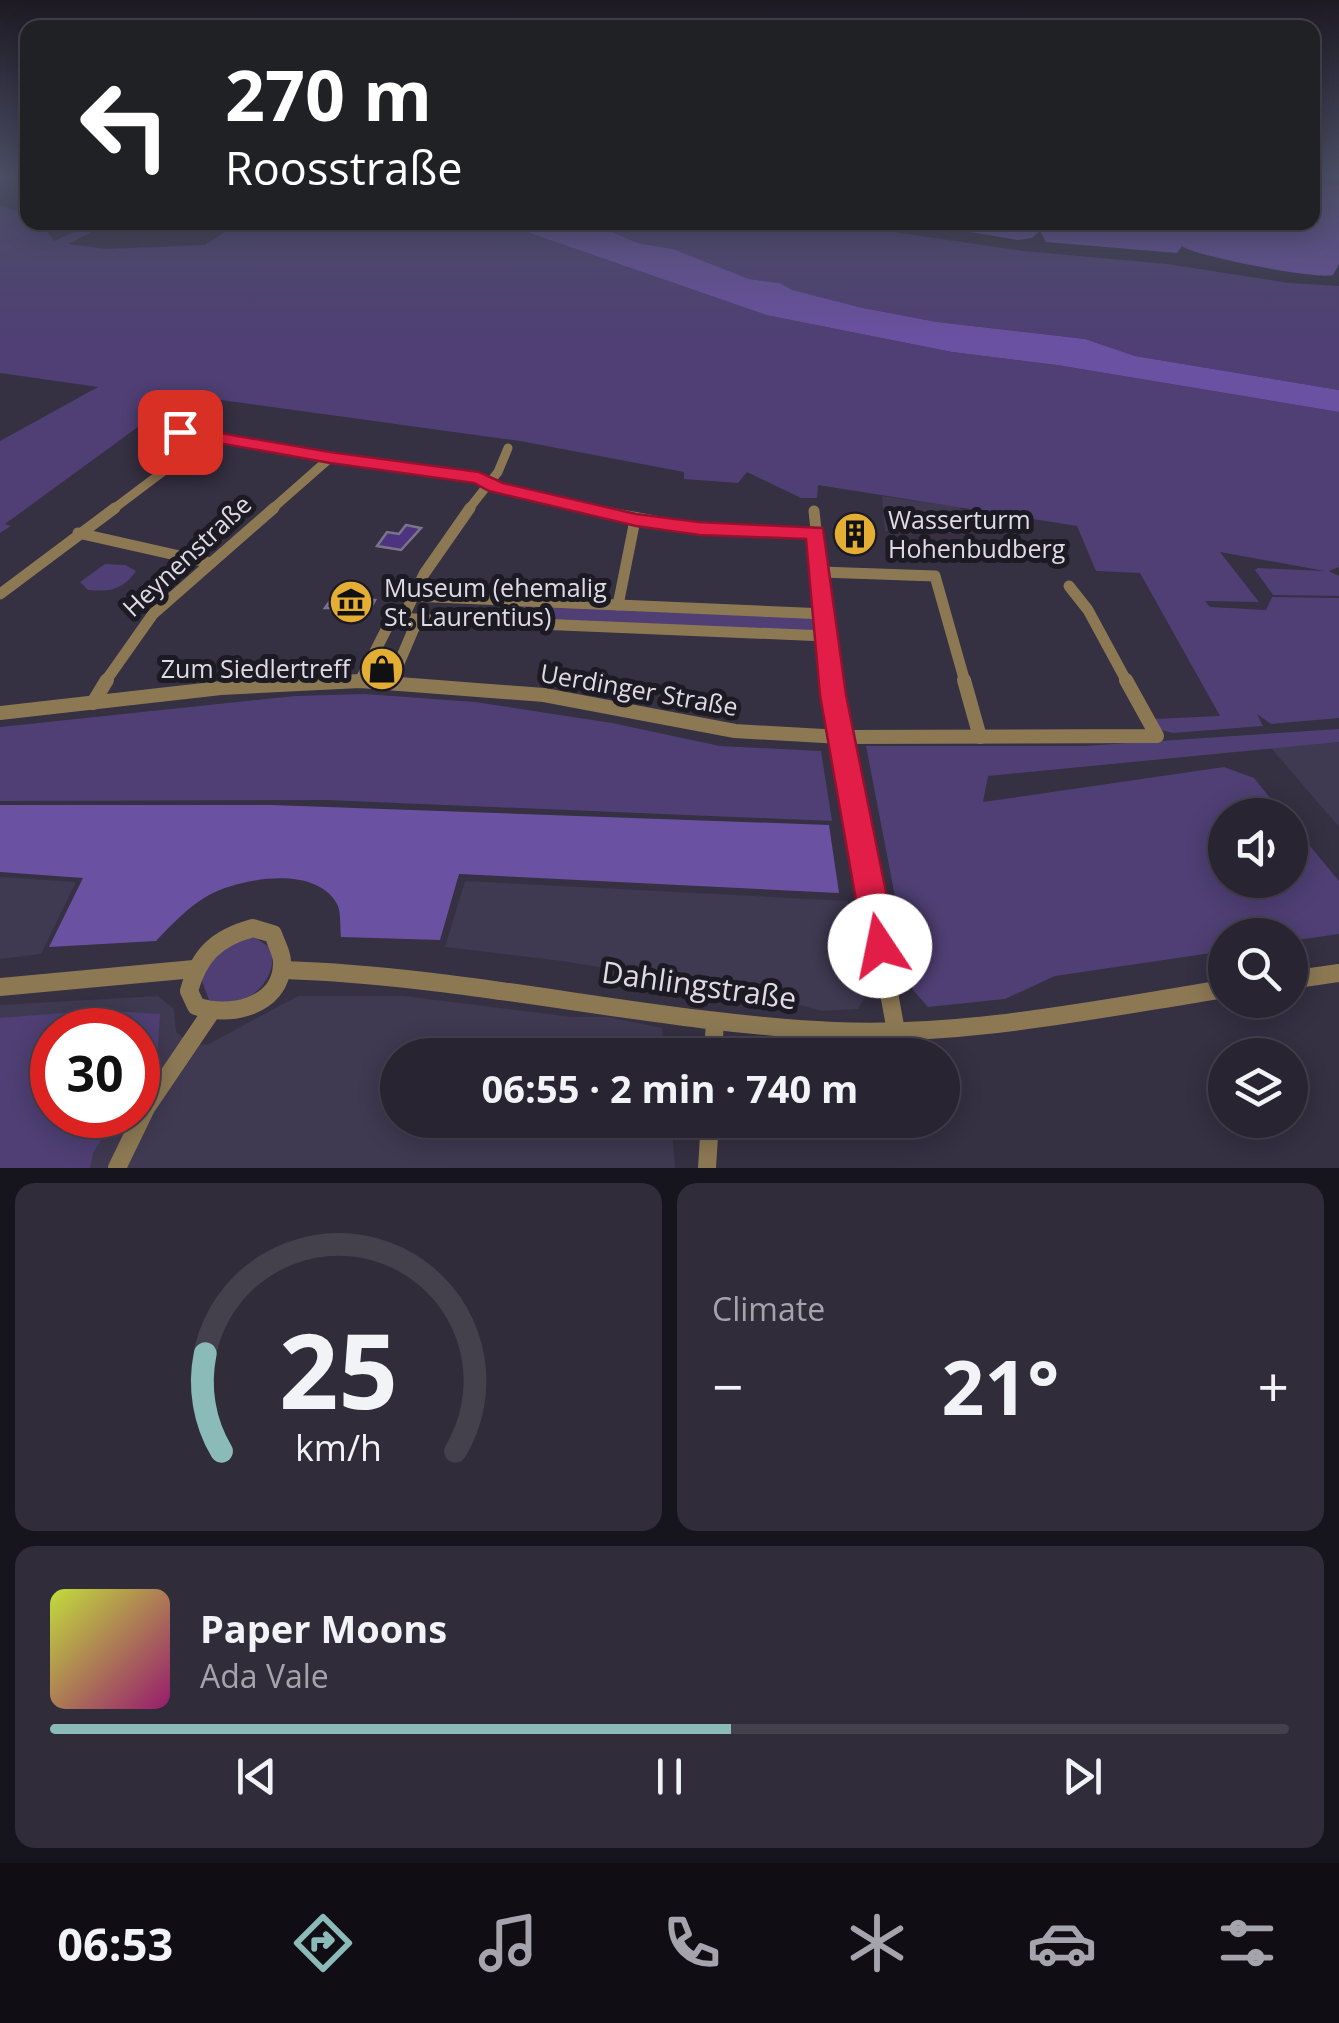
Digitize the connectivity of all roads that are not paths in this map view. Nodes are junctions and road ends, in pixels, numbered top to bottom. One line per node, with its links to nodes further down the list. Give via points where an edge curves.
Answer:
1 (179, 406): 2 (street, via 152,426)
2 (209, 437): 4 (street); 8 (street)
3 (508, 448): 5 (street)
4 (330, 458): 5 (street); 10 (street, Heynenstraße)
5 (488, 481): 7 (street); 14 (street)
6 (814, 511): 9 (street)
7 (636, 520): 9 (street); 15 (street)
8 (78, 533): 10 (street); 13 (street)
9 (816, 533): 11 (street)
10 (211, 563): 21 (street, Heynenstraße, via 137,632)
11 (821, 572): 16 (street); 23 (street, via 935,576)
12 (1069, 586): 23 (street, Uerdinger Straße, via 1157,736)
13 (0, 594)
14 (412, 596): 15 (street); 17 (street)
15 (618, 605): 16 (street)
16 (826, 614): 18 (street)
17 (405, 618): 18 (street); 19 (street); 20 (street)
18 (826, 636): 24 (street)
19 (360, 681): 20 (street, Uerdinger Straße); 21 (street, Uerdinger Straße)
20 (392, 682): 24 (street, Uerdinger Straße, via 544,694 708,729)
21 (93, 703): 22 (street, Uerdinger Straße)
22 (0, 713)
23 (980, 736): 24 (street, Uerdinger Straße)
24 (841, 737): 33 (street)
25 (194, 969): 26 (street, via 210,947 253,928 274,934 284,951); 29 (street); 31 (street, via 193,1002)
26 (284, 970): 31 (street, via 253,1005 236,1014); 32 (street, Dahlingstraße, via 517,987)
27 (1339, 973): 28 (street)
28 (1308, 977)
29 (0, 987)
30 (1208, 991): 33 (street, Dahlingstraße)
31 (209, 1014): 36 (street, via 146,1108)
32 (716, 1021): 33 (street, Dahlingstraße); 34 (street)
33 (896, 1031)
34 (715, 1038)
35 (709, 1138): 37 (street)
36 (116, 1168)
37 (707, 1168)

